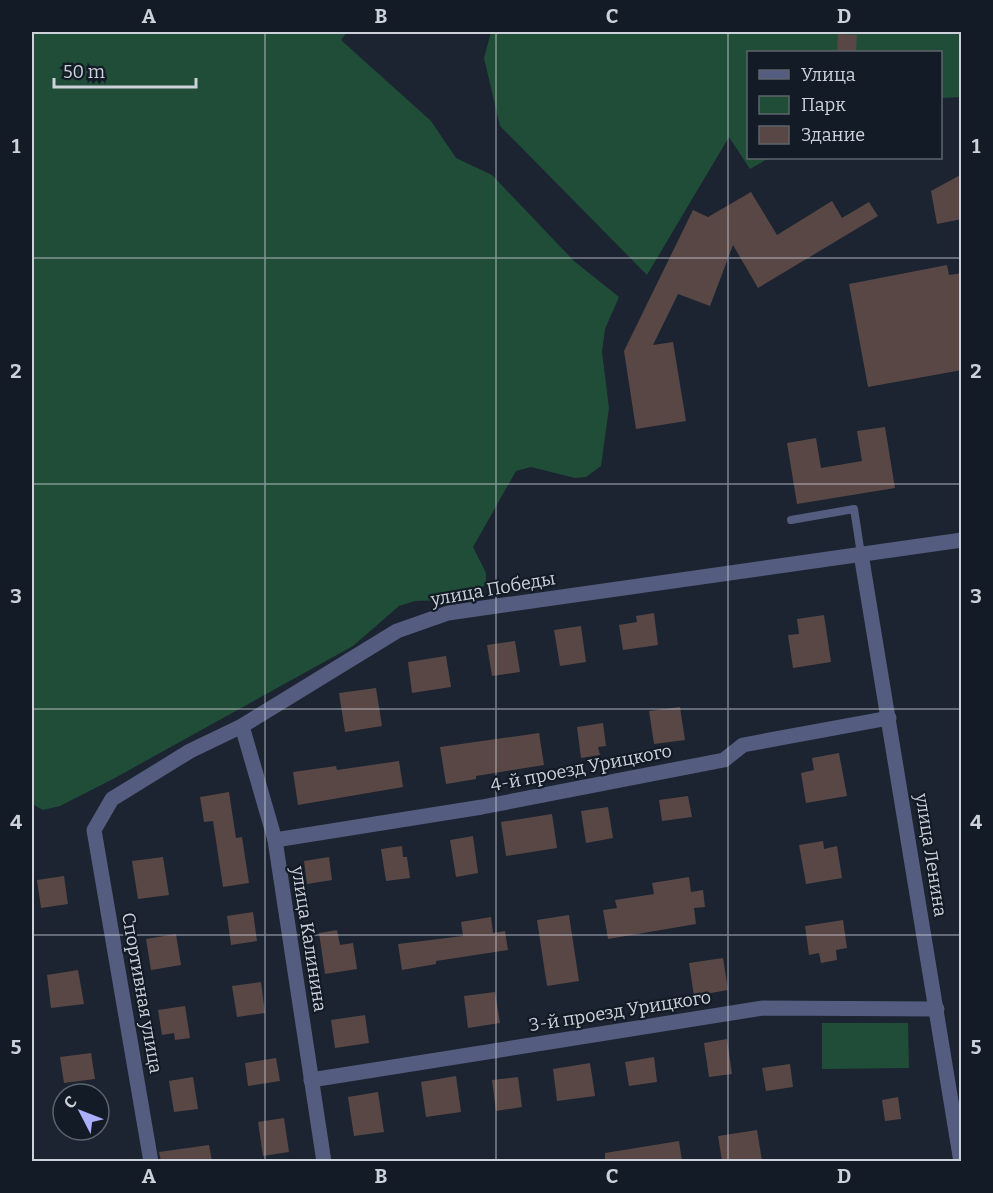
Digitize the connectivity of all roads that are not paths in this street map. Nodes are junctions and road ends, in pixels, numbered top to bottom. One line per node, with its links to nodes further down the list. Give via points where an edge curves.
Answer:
1 (791, 520): 3 (lane, via 854,509)
2 (962, 540): 3 (street, улица Победы)
3 (861, 554): 4 (street, улица Ленина); 5 (street, улица Победы, via 448,613 397,631)
4 (889, 718): 7 (street, 4-й проезд Урицкого, via 743,745 724,760 482,807); 8 (street, улица Ленина)
5 (242, 726): 6 (street, улица Победы, via 112,799); 7 (street, улица Калинина)
6 (94, 831): 11 (street, Спортивная улица)
7 (274, 840): 9 (street, улица Калинина)
8 (937, 1009): 9 (street, 3-й проезд Урицкого, via 763,1008); 10 (street, улица Ленина)
9 (311, 1080): 12 (street, улица Калинина)
10 (959, 1132): 13 (street, улица Ленина)
11 (151, 1161)
12 (324, 1161)
13 (962, 1161)

